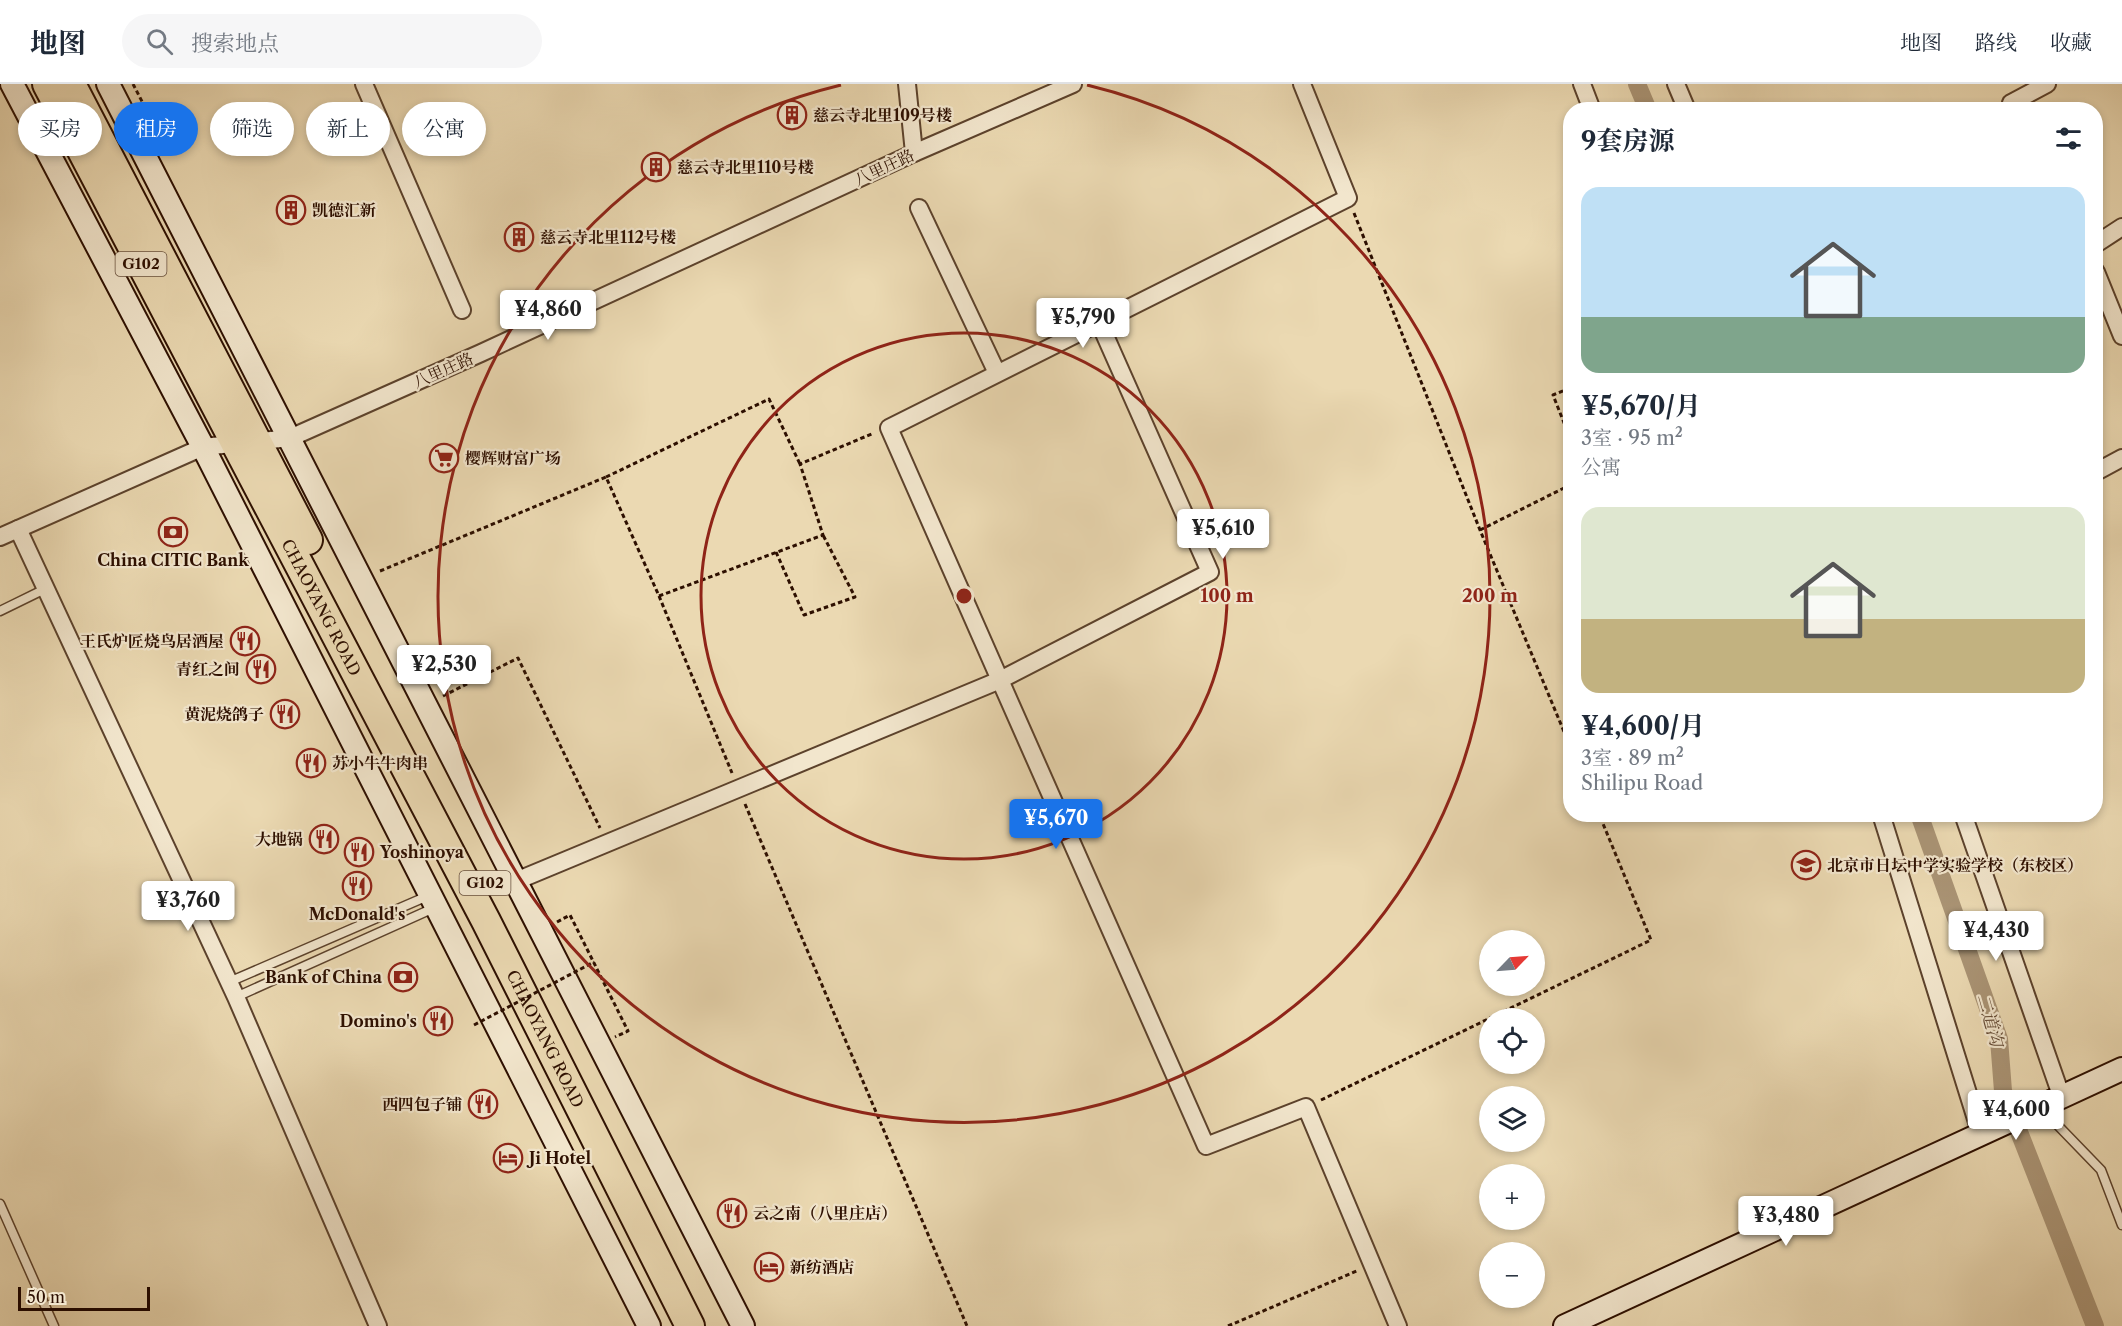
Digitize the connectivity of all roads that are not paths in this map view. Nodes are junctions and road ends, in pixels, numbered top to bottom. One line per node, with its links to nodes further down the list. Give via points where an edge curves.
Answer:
1 (12, 84): 26 (street, CHAOYANG ROAD)
2 (47, 84): 25 (highway, CHAOYANG ROAD / G102)
3 (71, 84): 25 (highway, CHAOYANG ROAD / G102)
4 (108, 84): 24 (street)
5 (364, 84): 20 (street)
6 (907, 84): 15 (street)
7 (1074, 84): 15 (street, 八里庄路)
8 (1302, 84): 21 (street, via 1348,198)
9 (1582, 84): 12 (street)
10 (1676, 84): 13 (street)
11 (2047, 84): 14 (street)
12 (1589, 102)
13 (1684, 102)
14 (2013, 102)
15 (914, 153): 24 (street, 八里庄路)
16 (919, 208): 23 (street)
17 (2122, 226): 18 (street)
18 (2103, 239)
19 (2103, 289): 22 (street)
20 (462, 310)
21 (1099, 322): 23 (street); 33 (street, via 1210,572)
22 (2122, 336)
23 (997, 373): 33 (street, via 889,428)
24 (291, 438): 25 (street, 八里庄路); 36 (street)
25 (246, 443): 26 (street, 八里庄路); 48 (highway, CHAOYANG ROAD / G102); 49 (highway, CHAOYANG ROAD / G102, via 581,1071)
26 (203, 447): 29 (street, 八里庄路); 37 (street, CHAOYANG ROAD)
27 (2122, 458): 28 (street)
28 (2103, 468)
29 (18, 529): 30 (street, 八里庄路); 31 (street)
30 (0, 537)
31 (47, 588): 32 (lane); 38 (street)
32 (0, 611)
33 (1000, 680): 36 (street); 51 (street, via 1206,1146 1306,1107)
34 (1884, 822): 42 (street)
35 (1966, 822): 40 (street)
36 (516, 881): 50 (street)
37 (433, 901): 38 (lane); 38 (lane); 47 (street, CHAOYANG ROAD)
38 (233, 989): 46 (street)
39 (2122, 1069): 40 (street)
40 (2061, 1098): 41 (street)
41 (2032, 1111): 42 (street); 44 (lane, via 2101,1170)
42 (1986, 1132): 52 (street)
43 (0, 1204): 45 (lane)
44 (2122, 1225)
45 (54, 1326)
46 (378, 1326)
47 (649, 1326)
48 (690, 1326)
49 (710, 1326)
50 (743, 1326)
51 (1398, 1326)
52 (1565, 1326)

